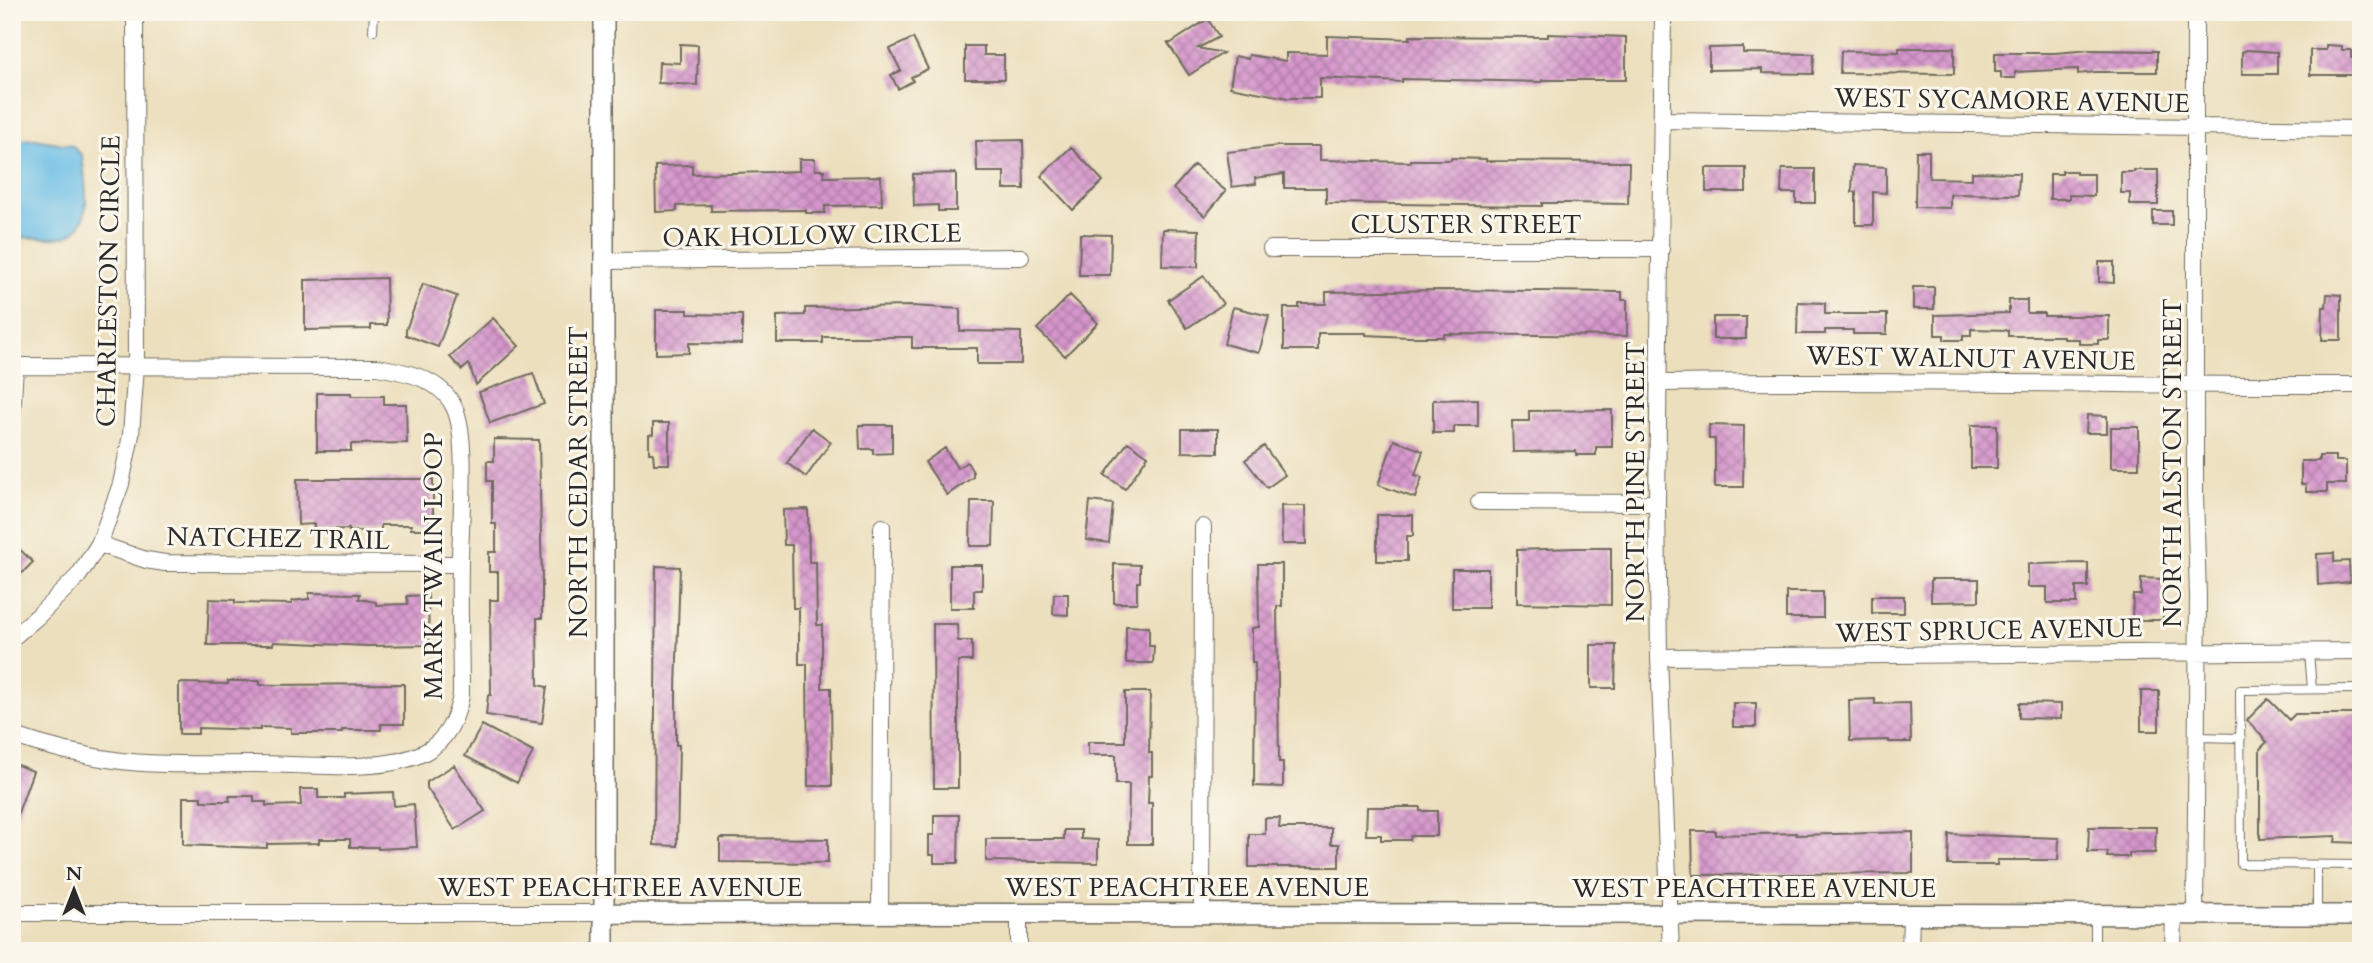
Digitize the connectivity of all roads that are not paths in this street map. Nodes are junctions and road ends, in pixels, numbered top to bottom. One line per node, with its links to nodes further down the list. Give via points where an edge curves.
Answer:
1 (135, 12): 15 (street, CHARLESTON CIRCLE)
2 (373, 12): 6 (lane)
3 (604, 12): 13 (street, NORTH CEDAR STREET)
4 (1663, 12): 7 (street, NORTH PINE STREET)
5 (2195, 12): 8 (street, NORTH ALSTON STREET)
6 (373, 31)
7 (1663, 120): 8 (street, WEST SYCAMORE AVENUE); 11 (street, NORTH PINE STREET)
8 (2196, 126): 9 (street, WEST SYCAMORE AVENUE); 18 (street, NORTH ALSTON STREET)
9 (2361, 129)
10 (1271, 249): 11 (street, CLUSTER STREET)
11 (1661, 249): 16 (street, NORTH PINE STREET)
12 (1021, 257): 13 (street, OAK HOLLOW CIRCLE)
13 (604, 261): 39 (street, NORTH CEDAR STREET)
14 (13, 366): 15 (street, MARK TWAIN LOOP); 19 (street)
15 (136, 366): 24 (street, CHARLESTON CIRCLE, via 131,435 121,484); 25 (street, MARK TWAIN LOOP, via 377,367 415,374 441,390 455,408 461,429)
16 (1659, 383): 18 (street, WEST WALNUT AVENUE); 21 (street, NORTH PINE STREET)
17 (2361, 385): 18 (street, WEST WALNUT AVENUE)
18 (2196, 386): 28 (street, NORTH ALSTON STREET)
19 (12, 417)
20 (1479, 502): 21 (street)
21 (1657, 503): 30 (street, NORTH PINE STREET)
22 (883, 527): 40 (street)
23 (1203, 527): 42 (street)
24 (99, 544): 25 (street, NATCHEZ TRAIL, via 165,563); 26 (street, CHARLESTON CIRCLE, via 79,575)
25 (460, 564): 33 (street, MARK TWAIN LOOP, via 461,696 457,714 446,735 426,751 398,762 122,761 55,750)
26 (12, 638)
27 (2361, 651): 29 (street, WEST SPRUCE AVENUE)
28 (2196, 652): 29 (street, WEST SPRUCE AVENUE); 30 (street, WEST SPRUCE AVENUE); 34 (street, NORTH ALSTON STREET)
29 (2309, 652): 31 (lane)
30 (1659, 657): 43 (street, NORTH PINE STREET)
31 (2312, 689): 32 (lane); 35 (lane, via 2240,690)
32 (2361, 689)
33 (12, 736)
34 (2196, 737): 35 (lane); 47 (street, NORTH ALSTON STREET)
35 (2241, 738): 36 (lane, via 2241,864)
36 (2317, 865): 37 (lane); 48 (lane)
37 (2361, 865)
38 (12, 913): 39 (street, WEST PEACHTREE AVENUE)
39 (604, 913): 40 (street, WEST PEACHTREE AVENUE); 50 (street, NORTH CEDAR STREET)
40 (880, 914): 41 (street, WEST PEACHTREE AVENUE)
41 (1019, 914): 42 (street, WEST PEACHTREE AVENUE); 51 (street)
42 (1202, 914): 43 (street, WEST PEACHTREE AVENUE)
43 (1671, 914): 44 (street, WEST PEACHTREE AVENUE); 52 (street, NORTH PINE STREET)
44 (1911, 914): 45 (street, WEST PEACHTREE AVENUE); 53 (street)
45 (2095, 914): 46 (street, WEST PEACHTREE AVENUE); 54 (lane)
46 (2174, 914): 47 (street, WEST PEACHTREE AVENUE); 55 (street)
47 (2195, 914): 48 (street, WEST PEACHTREE AVENUE)
48 (2317, 915): 49 (street, WEST PEACHTREE AVENUE)
49 (2361, 915)
50 (604, 951)
51 (1019, 951)
52 (1671, 951)
53 (1910, 951)
54 (2095, 951)
55 (2174, 951)

